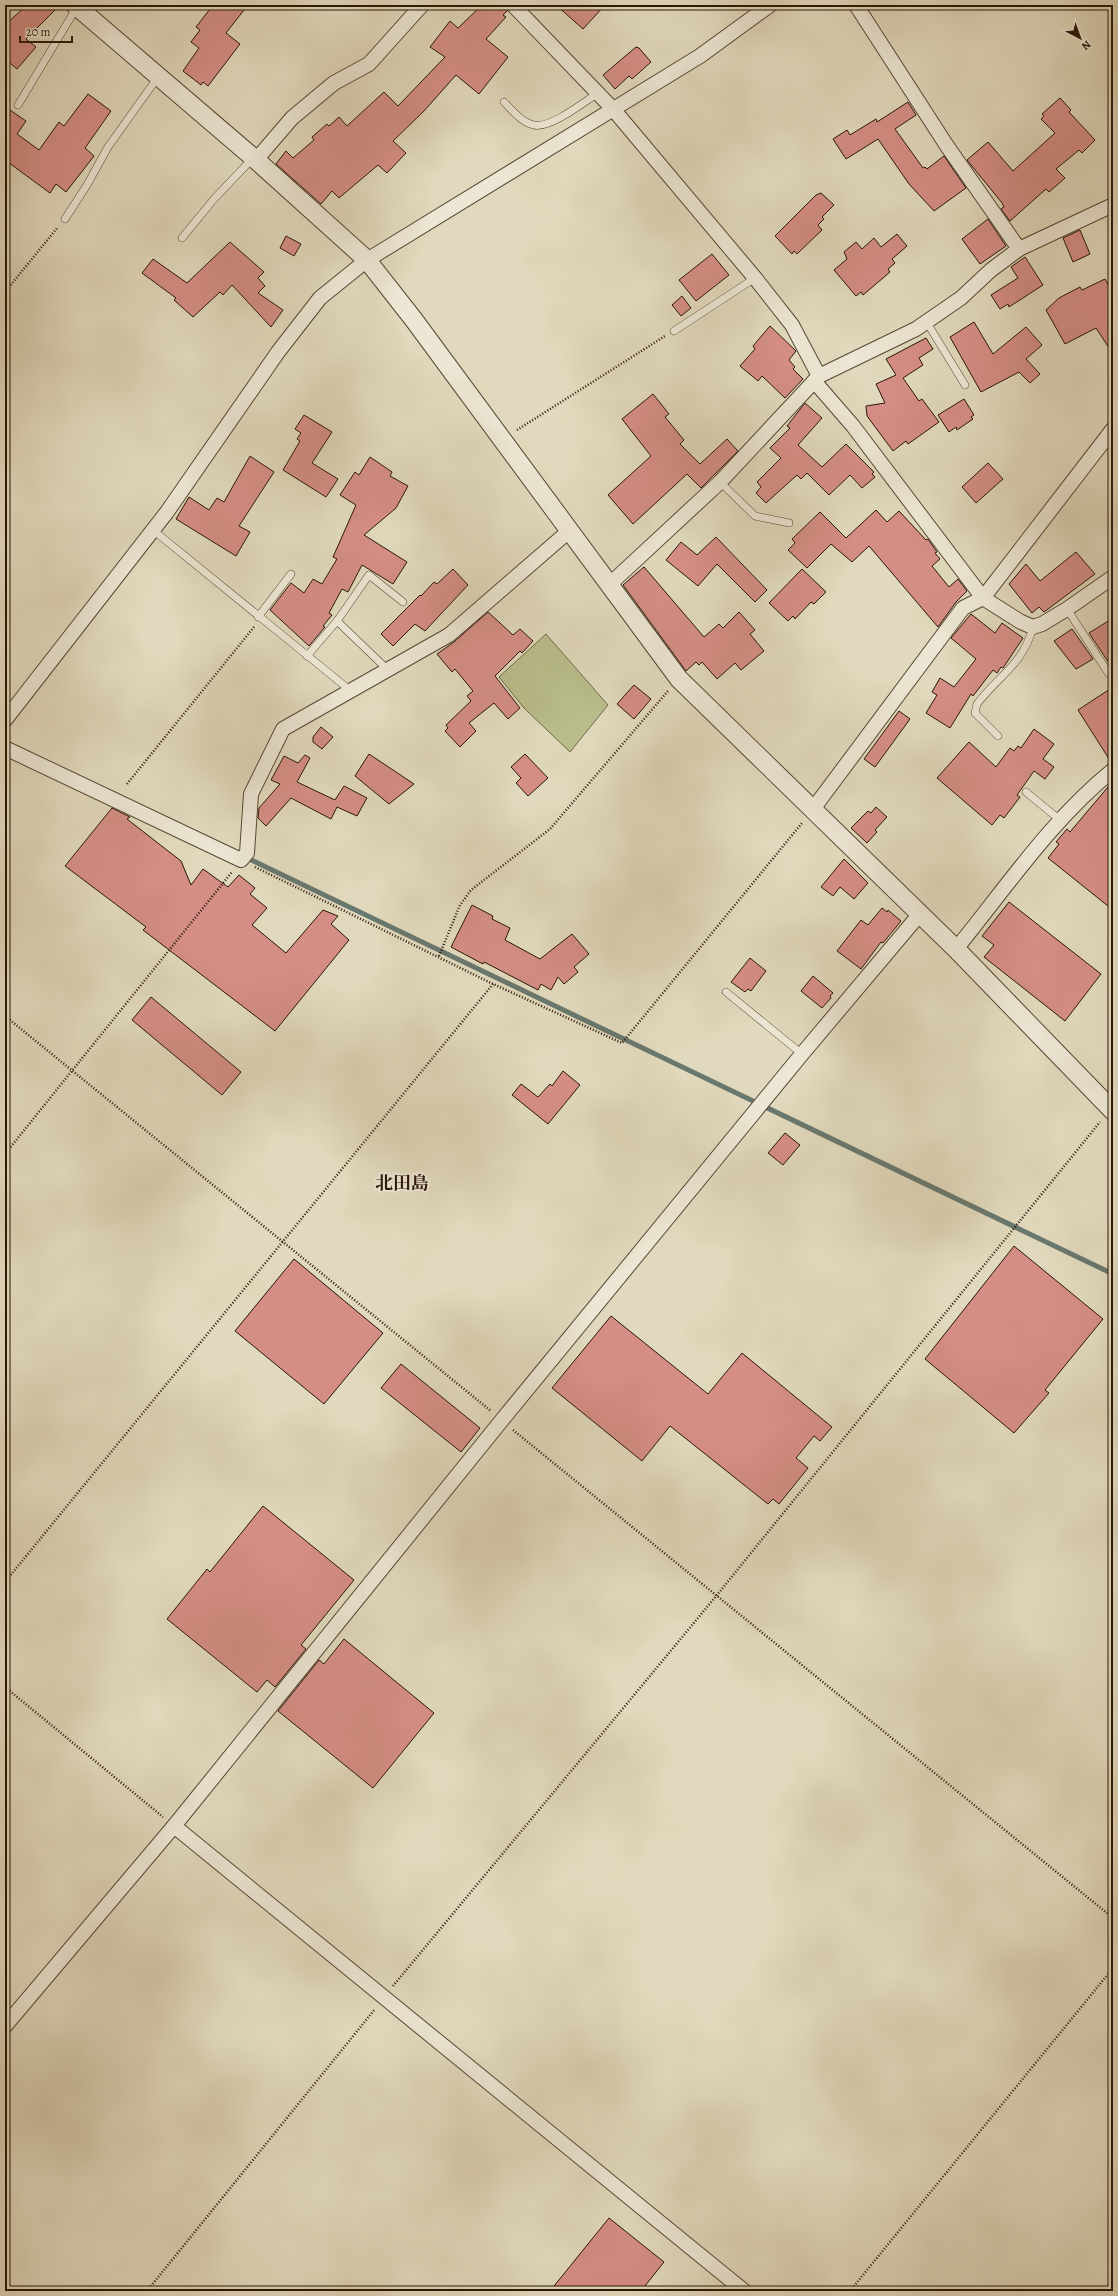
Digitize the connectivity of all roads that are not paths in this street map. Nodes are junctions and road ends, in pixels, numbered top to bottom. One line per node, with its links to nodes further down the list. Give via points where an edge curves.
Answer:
1 (422, 5): 11 (street, via 369,64 334,83 292,118)
2 (513, 5): 7 (street)
3 (770, 5): 10 (street, via 700,56)
4 (856, 5): 15 (street, via 947,146)
5 (76, 6): 6 (street); 9 (lane)
6 (158, 77): 11 (street); 13 (lane, via 108,146 87,185)
7 (598, 93): 8 (lane, via 568,113 545,124 534,126 524,121); 10 (street)
8 (504, 102)
9 (18, 105)
10 (613, 109): 16 (street); 17 (street)
11 (254, 159): 14 (lane, via 214,199); 16 (street)
12 (1113, 205): 15 (street)
13 (64, 219)
14 (182, 238)
15 (1019, 250): 18 (street, via 991,270 961,298)
16 (367, 260): 25 (street, via 320,298 278,352); 26 (street)
17 (755, 278): 19 (lane); 20 (street, via 792,325)
18 (926, 321): 20 (street); 21 (lane)
19 (674, 331)
20 (816, 378): 23 (street); 30 (street)
21 (965, 385)
22 (1113, 429): 30 (street)
23 (720, 482): 24 (lane, via 755,516); 29 (street)
24 (789, 523)
25 (153, 530): 33 (lane); 40 (street)
26 (569, 531): 29 (street); 37 (street, via 449,635)
27 (291, 574): 33 (lane)
28 (1113, 577): 32 (street)
29 (609, 585): 45 (street, via 679,679)
30 (983, 598): 35 (street); 45 (street, via 963,608)
31 (403, 602): 34 (lane, via 369,575)
32 (1067, 609): 35 (street); 38 (lane)
33 (259, 618): 36 (lane)
34 (337, 621): 36 (lane); 37 (lane)
35 (1032, 627): 41 (lane, via 1028,644 1020,659 977,704 975,713)
36 (307, 656): 39 (lane)
37 (388, 670): 39 (street)
38 (1109, 674)
39 (351, 691): 42 (street, via 283,730 251,794 247,853 241,860)
40 (5, 720)
41 (998, 736)
42 (5, 748)
43 (1113, 770): 46 (street)
44 (1026, 792): 46 (lane)
45 (813, 809): 47 (street)
46 (1060, 820): 48 (street)
47 (920, 915): 48 (street); 50 (street)
48 (956, 949): 51 (street)
49 (726, 992): 50 (lane)
50 (802, 1054): 52 (street)
51 (1112, 1110)
52 (174, 1826): 53 (street); 54 (street)
53 (5, 2026)
54 (744, 2291)

